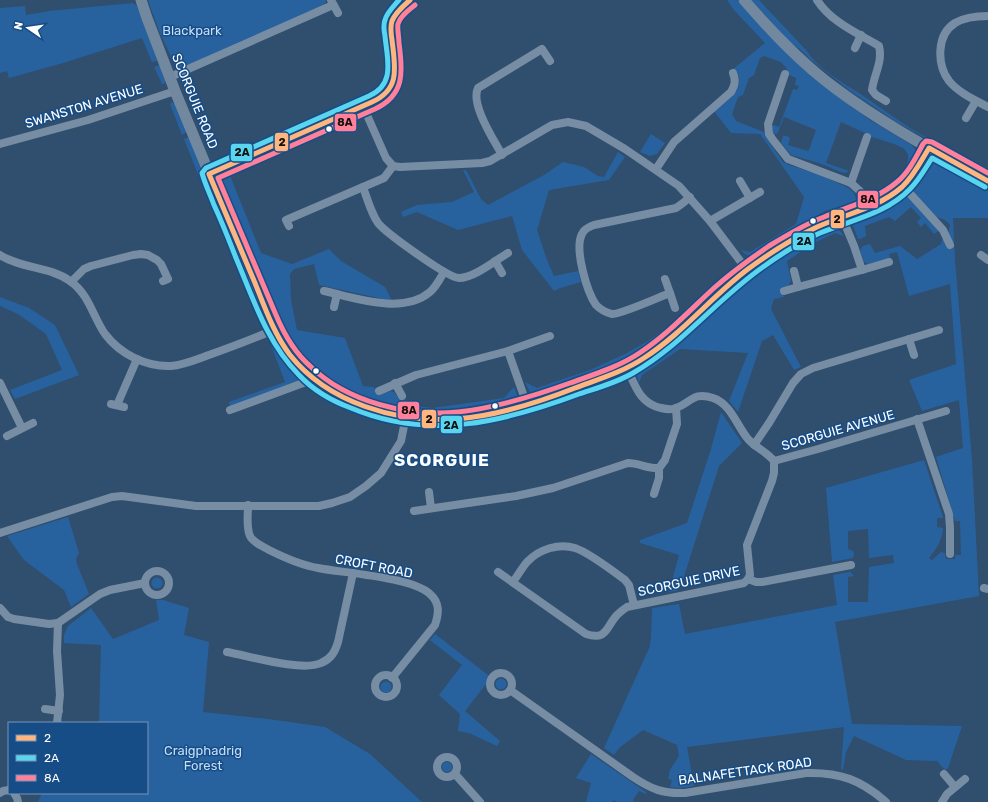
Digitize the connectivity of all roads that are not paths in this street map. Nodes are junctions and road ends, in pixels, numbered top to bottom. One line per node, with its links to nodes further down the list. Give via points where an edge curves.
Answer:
1 (141, 0): 13 (street, SCORGUIE ROAD)
2 (410, 0): 17 (street, via 399,9 391,24 395,70 393,84 377,100)
3 (744, 0): 22 (street, via 782,42 834,88)
4 (817, 0): 8 (street, via 834,18)
5 (332, 3): 6 (street); 13 (street)
6 (338, 13)
7 (988, 16): 15 (street, via 963,19 954,24 946,31 941,43 942,68 948,80 955,88)
8 (861, 36): 9 (street); 16 (street, via 879,46 880,66 872,90)
9 (855, 48)
10 (550, 61): 23 (street, via 542,49 478,88 477,106)
11 (733, 73): 25 (street, via 736,79 731,92 674,142)
12 (785, 74): 29 (street, via 768,124 769,134 788,159)
13 (170, 77): 14 (street, SCORGUIE ROAD)
14 (176, 91): 21 (street, SWANSTON AVENUE, via 88,120); 26 (street, SCORGUIE ROAD)
15 (976, 100): 18 (street); 19 (street)
16 (886, 101)
17 (363, 106): 24 (street, via 386,158); 26 (street)
18 (988, 107)
19 (966, 118)
20 (867, 137): 29 (street)
21 (0, 144)
22 (929, 148): 28 (street); 30 (street, SCORGUIE ROAD)
23 (502, 155): 24 (street, via 482,162 407,168); 25 (street, via 552,125 568,122 595,130)
24 (393, 166): 31 (street, via 384,178)
25 (656, 169): 33 (street)
26 (209, 174): 59 (street, SCORGUIE ROAD)
27 (740, 181): 34 (street)
28 (988, 181)
29 (851, 183): 35 (street, via 862,193)
30 (903, 186): 35 (street, SCORGUIE ROAD); 39 (street, via 944,230)
31 (362, 187): 38 (street, via 286,220); 47 (street, via 376,220 383,229)
32 (760, 192): 34 (street)
33 (690, 197): 37 (street); 55 (street, via 676,208 594,225 587,228 580,239 583,273 592,297 603,311 612,314 621,312)
34 (750, 198): 37 (street)
35 (871, 207): 36 (street, SCORGUIE ROAD)
36 (842, 217): 44 (street, SCORGUIE ROAD, via 796,238); 45 (street)
37 (710, 221): 44 (street)
38 (289, 226)
39 (950, 246)
40 (508, 253): 42 (street)
41 (0, 255): 51 (street, via 16,263 56,273)
42 (495, 261): 47 (street, via 463,277 452,277); 48 (street)
43 (889, 262): 45 (street)
44 (747, 270): 66 (street, SCORGUIE ROAD, via 656,350)
45 (862, 270): 52 (street)
46 (794, 271): 52 (street)
47 (444, 272): 56 (street, via 430,292 403,304 387,304)
48 (502, 273)
49 (665, 279): 55 (street)
50 (163, 281): 51 (street, via 168,279 161,264 152,257 141,254 91,266)
51 (71, 282): 65 (street, via 88,300 99,325 113,344)
52 (798, 287): 54 (street)
53 (324, 291): 56 (street)
54 (784, 291)
55 (670, 293): 58 (street)
56 (337, 294): 57 (street)
57 (334, 307)
58 (675, 308)
59 (274, 330): 65 (street, via 172,366); 67 (street, SCORGUIE ROAD, via 291,356)
60 (939, 330): 62 (street)
61 (550, 336): 63 (street)
62 (910, 340): 64 (street); 82 (street, via 813,368 801,374)
63 (508, 351): 69 (street); 73 (street)
64 (914, 355)
65 (137, 359): 72 (street)
66 (627, 368): 73 (street, SCORGUIE ROAD); 74 (street, via 645,401 665,409)
67 (314, 379): 75 (street); 77 (street, SCORGUIE ROAD, via 331,391 364,407)
68 (0, 383): 80 (street)
69 (395, 383): 70 (street); 71 (street)
70 (378, 390)
71 (402, 396)
72 (118, 405)
73 (527, 405): 77 (street, SCORGUIE ROAD, via 457,419)
74 (676, 408): 82 (street, SCORGUIE AVENUE, via 697,396 714,398 728,410); 84 (street, via 677,424 665,460)
75 (230, 410)
76 (946, 411): 78 (street, SCORGUIE AVENUE)
77 (406, 416): 87 (street, via 401,441 381,473 350,497 319,506)
78 (917, 420): 83 (street, SCORGUIE AVENUE); 91 (street, via 949,514)
79 (33, 423): 80 (street)
80 (22, 428): 81 (street)
81 (8, 436)
82 (754, 445): 83 (street, SCORGUIE AVENUE)
83 (774, 461): 95 (street, SCORGUIE DRIVE, via 772,481 747,545 750,568)
84 (659, 468): 86 (street); 88 (street, via 628,463 553,488)
85 (430, 492): 88 (street)
86 (654, 494)
87 (248, 505): 90 (street, via 196,506 122,496 112,497); 94 (street, CROFT ROAD, via 248,530 258,544 301,565)
88 (431, 508): 89 (street)
89 (414, 511)
90 (0, 533)
91 (950, 554)
92 (851, 565): 95 (street, SCORGUIE DRIVE, via 762,582)
93 (498, 572): 96 (street, SCORGUIE DRIVE)
94 (353, 573): 101 (street, via 338,642 335,652 329,658 321,663 304,666); 102 (street, CROFT ROAD, via 394,580 424,589 435,599 438,606 435,625)
95 (748, 580): 98 (street, SCORGUIE DRIVE, via 744,583)
96 (513, 582): 98 (street, SCORGUIE DRIVE, via 593,637 600,636 617,615); 98 (street, SCORGUIE DRIVE, via 536,554 555,547 571,547 584,552 625,580 629,585)
97 (145, 583): 100 (street, via 100,594)
98 (634, 605)
99 (0, 608): 100 (street, via 8,617 14,619)
100 (58, 623): 105 (street)
101 (227, 652)
102 (392, 678)
103 (510, 690): 112 (street, BALNAFETTACK ROAD, via 646,786 657,790 671,794 685,793 823,772 837,774 857,782)
104 (45, 709): 105 (street)
105 (59, 711): 106 (street)
106 (57, 722)
107 (455, 774): 111 (street)
108 (944, 774): 110 (street)
109 (965, 779): 110 (street)
110 (955, 787): 113 (street)
111 (480, 802)
112 (886, 802)
113 (942, 802)

